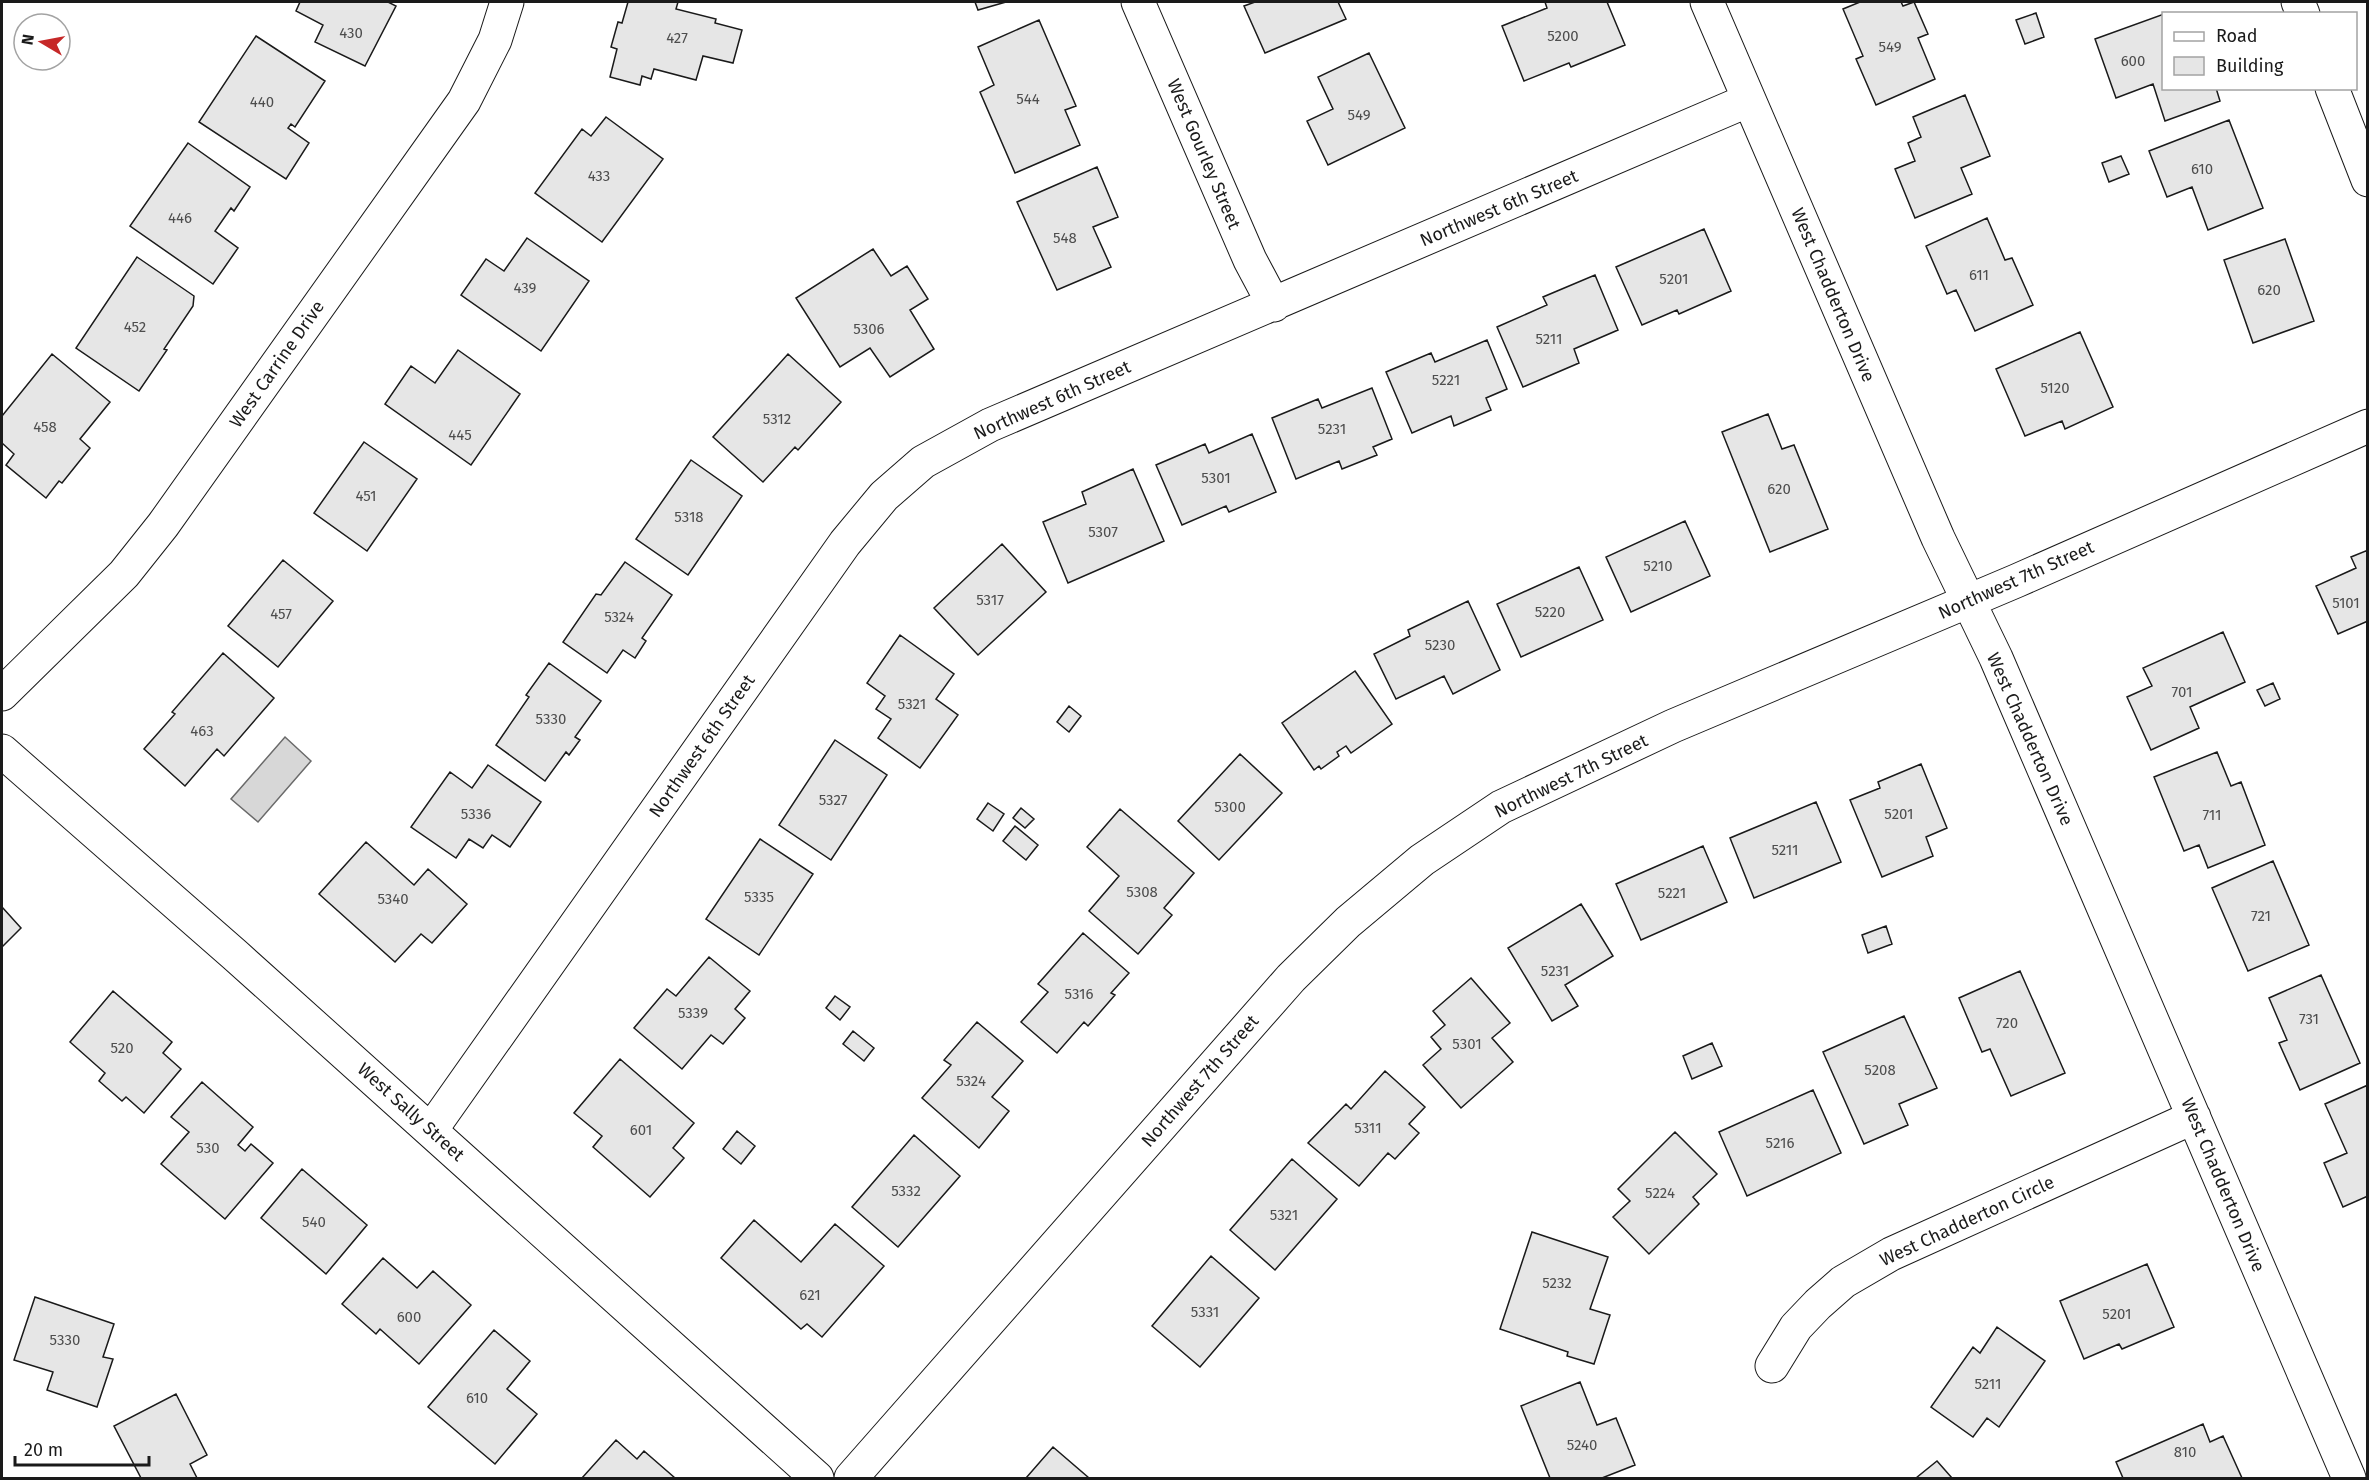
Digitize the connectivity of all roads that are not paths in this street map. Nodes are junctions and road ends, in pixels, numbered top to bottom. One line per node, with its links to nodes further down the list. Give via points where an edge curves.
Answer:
1 (507, 2): 10 (street, West Carrine Drive, via 495,40 464,101 163,525 124,574)
2 (1138, 2): 7 (street, West Gourley Street, via 1250,260)
3 (1707, 2): 5 (street, West Chadderton Drive)
4 (2333, 90): 6 (street)
5 (1749, 100): 7 (street, Northwest 6th Street); 9 (street, West Chadderton Drive)
6 (2367, 180)
7 (1274, 305): 13 (street, Northwest 6th Street, via 990,425 923,462 884,496 845,543)
8 (2367, 426): 9 (street, Northwest 7th Street)
9 (1968, 600): 12 (street, West Chadderton Drive); 16 (street, Northwest 7th Street, via 1673,726 1501,807 1422,860 1348,922 1291,978)
10 (2, 694)
11 (2, 751): 13 (street, West Sally Street)
12 (2194, 1117): 14 (street, West Chadderton Circle, via 1891,1254 1843,1282 1796,1327); 17 (street, West Chadderton Drive)
13 (431, 1130): 15 (street, West Sally Street)
14 (1772, 1366)
15 (816, 1479)
16 (851, 1479)
17 (2349, 1479)

